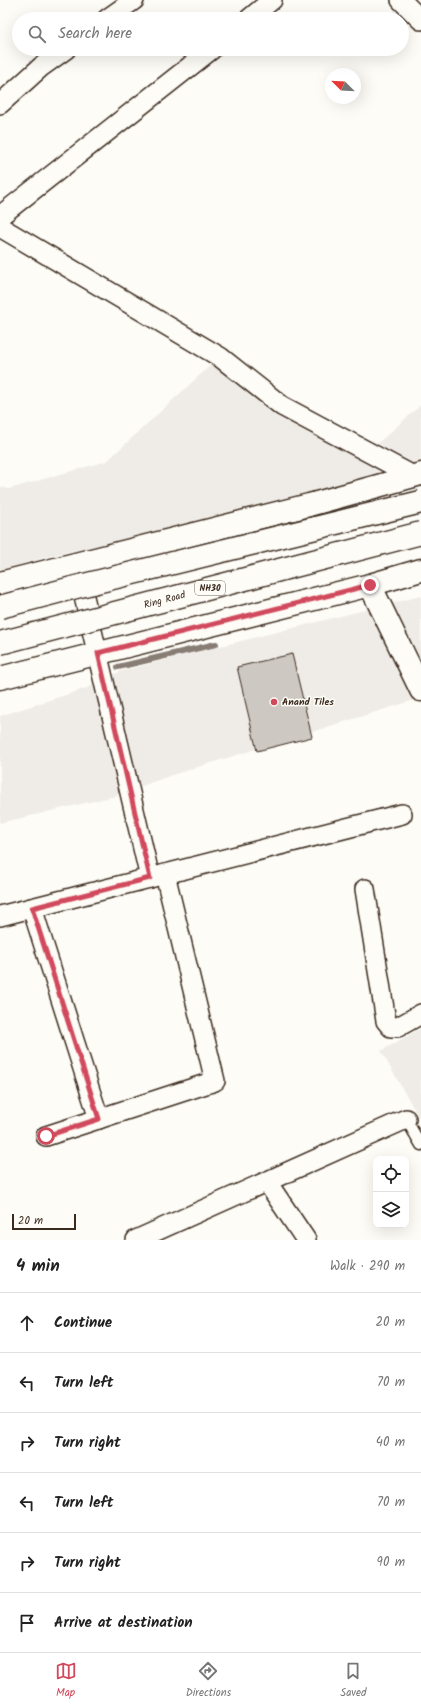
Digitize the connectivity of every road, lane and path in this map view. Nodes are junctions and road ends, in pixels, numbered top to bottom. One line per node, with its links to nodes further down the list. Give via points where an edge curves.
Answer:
1 (134, 0): 4 (street)
2 (272, 0): 5 (street)
3 (401, 0): 6 (street)
4 (117, 12)
5 (257, 12)
6 (421, 20)
7 (56, 56): 9 (street)
8 (203, 56): 10 (street)
9 (0, 104)
10 (0, 216)
11 (0, 227): 12 (street, via 220,357 282,406)
12 (417, 475): 15 (main road)
13 (421, 502): 19 (main road, bridge)
14 (421, 533): 20 (main road, Ring Road / NH30, bridge)
15 (76, 564): 17 (main road); 21 (street)
16 (421, 570): 18 (main road)
17 (0, 583)
18 (373, 591): 21 (main road); 23 (main road)
19 (0, 607)
20 (0, 643)
21 (98, 653): 22 (main road); 25 (street)
22 (0, 678)
23 (421, 690)
24 (402, 814): 25 (street)
25 (157, 876): 27 (street); 30 (street, via 216,1081)
26 (365, 889): 29 (street, via 386,1021 391,1027 398,1026)
27 (32, 908): 28 (street); 30 (street)
28 (0, 916)
29 (421, 1014)
30 (99, 1119): 32 (street)
31 (406, 1119): 33 (lane); 34 (street)
32 (46, 1136)
33 (421, 1145)
34 (266, 1182): 35 (street); 36 (street)
35 (136, 1240)
36 (306, 1240)

